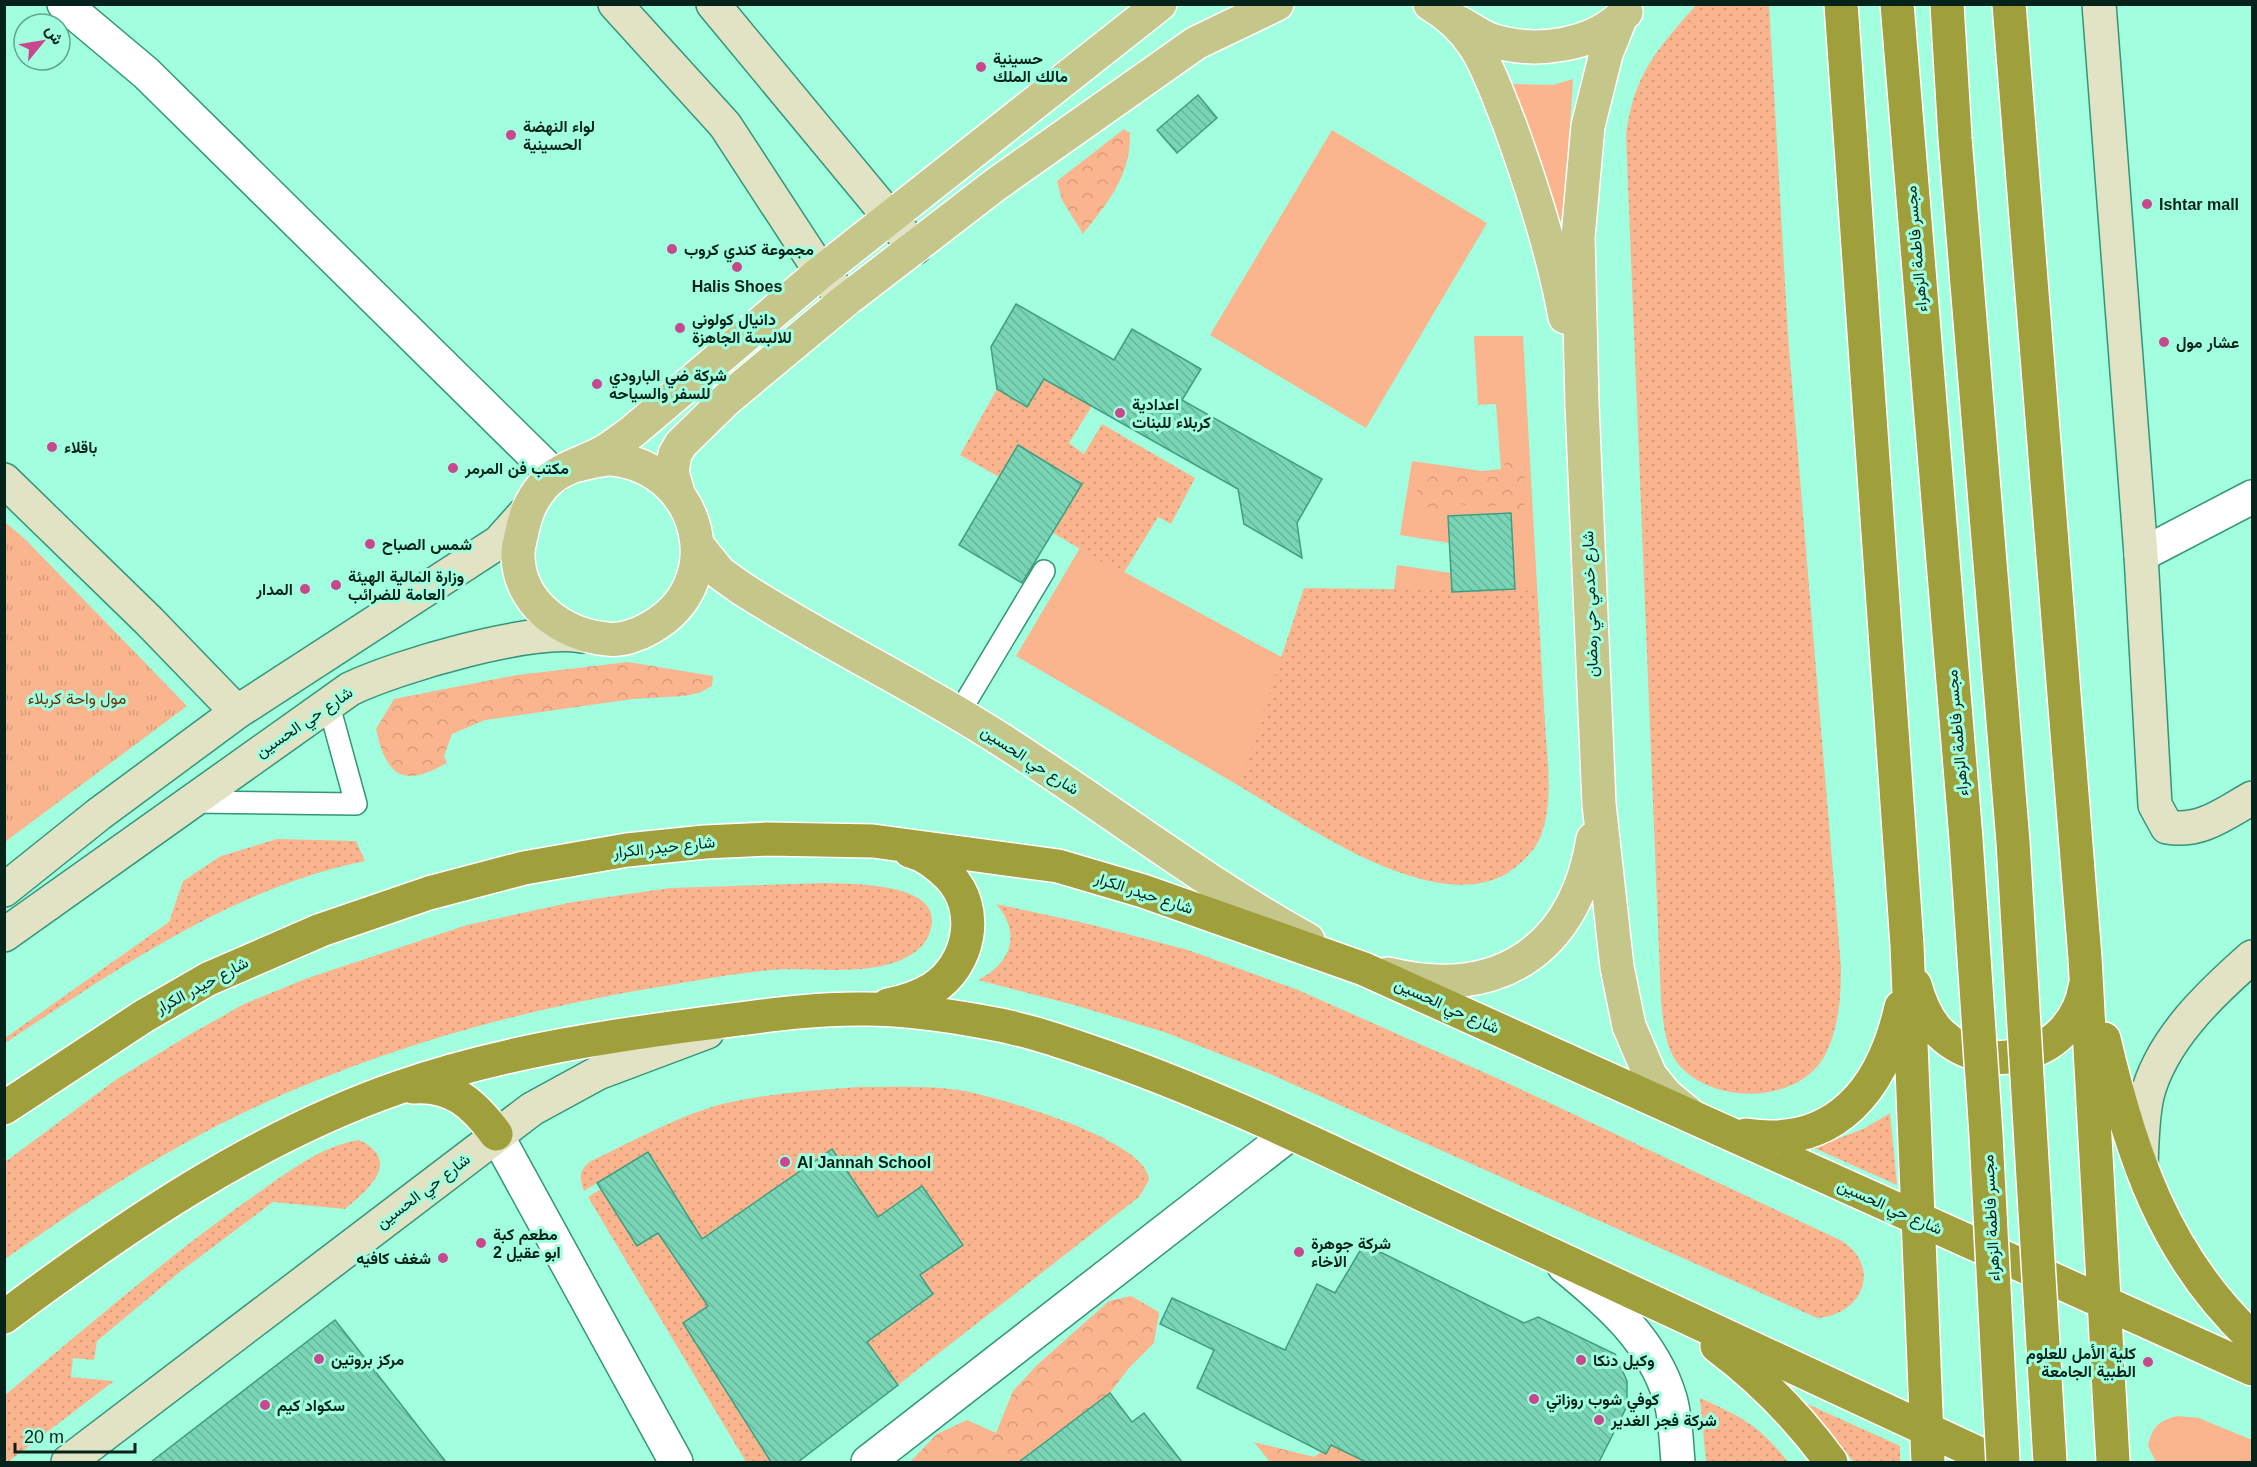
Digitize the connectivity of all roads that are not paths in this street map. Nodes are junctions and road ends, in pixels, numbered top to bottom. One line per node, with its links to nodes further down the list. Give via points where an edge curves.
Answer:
1 (64, 4): 18 (street, via 146,73)
2 (615, 4): 15 (main road, via 725,125)
3 (713, 4): 13 (main road)
4 (1160, 4): 13 (main road)
5 (1277, 4): 14 (main road, via 1196,43 1012,172)
6 (1841, 4): 36 (highway)
7 (1897, 4): 63 (highway, مجسر فاطمة الزهراء, bridge, via 1967,851)
8 (1947, 4): 64 (highway, bridge, via 2013,842)
9 (2009, 4): 38 (highway)
10 (2099, 4): 24 (main road)
11 (1440, 9): 12 (main road, via 1490,40 1535,48 1580,41); 17 (main road, via 1476,48 1517,146 1550,248)
12 (1627, 12): 17 (main road, via 1596,90 1582,164 1578,237)
13 (890, 217): 14 (main road); 15 (main road)
14 (915, 248): 16 (main road)
15 (821, 272): 16 (main road); 18 (main road, via 632,432 600,454)
16 (846, 300): 20 (main road, via 727,399 681,444 672,471)
17 (1582, 404): 32 (main road, شارع خدمي حي رمضان)
18 (564, 471): 20 (main road, via 611,459 648,468); 22 (main road, via 544,485)
19 (4, 480): 28 (main road)
20 (678, 493): 23 (main road, via 692,518)
21 (2253, 497): 24 (street)
22 (526, 512): 26 (main road, via 518,553 523,580 537,605 557,624); 28 (main road, via 499,542)
23 (698, 546): 26 (main road, via 694,574 682,600 663,621 638,635 610,640); 29 (main road, شارع حي الحسين, via 720,573 741,588)
24 (2141, 555): 30 (main road, via 2154,790 2159,815 2167,827 2189,830)
25 (1044, 571): 29 (lane)
26 (582, 636): 27 (main road, شارع حي الحسين, via 544,635 424,663 375,677)
27 (328, 702): 31 (main road, شارع حي الحسين); 31 (lane, via 356,804)
28 (237, 712): 34 (main road)
29 (959, 713): 39 (main road, شارع حي الحسين, via 1219,888)
30 (2253, 798)
31 (190, 802): 35 (main road, شارع حي الحسين)
32 (1599, 804): 39 (main road, via 1582,888 1570,913 1531,954 1510,968 1480,978 1441,982); 44 (main road, via 1614,947 1629,1026 1650,1076 1681,1108)
33 (873, 841): 39 (highway, شارع حيدر الكرار, via 1058,866 1143,891); 40 (highway, via 915,852 937,864 956,884 968,922 960,959 948,976 922,994); 43 (highway, شارع حيدر الكرار, via 767,839 627,850 524,868 420,896 321,930 208,979)
34 (4, 890)
35 (4, 935)
36 (1907, 945): 38 (highway, via 1919,1000 1940,1033 1955,1046 1993,1058 2031,1053 2064,1032 2083,997); 44 (highway, via 1905,988 1892,1038 1864,1093 1845,1112 1823,1127 1797,1136 1770,1139); 48 (highway)
37 (2253, 957): 47 (main road, via 2207,1001 2160,1062 2144,1113)
38 (2085, 958): 47 (highway, via 2108,1057); 50 (highway)
39 (1364, 969): 44 (highway, شارع حي الحسين)
40 (866, 1009): 41 (highway); 45 (highway, via 990,1022 1068,1044 1155,1075)
41 (752, 1018): 42 (highway, via 544,1051); 46 (main road, شارع حي الحسين, via 674,1042 598,1073)
42 (393, 1089): 46 (highway, via 425,1086 453,1092 477,1108); 52 (highway, via 254,1153 160,1207)
43 (4, 1108)
44 (1706, 1124): 48 (highway, شارع حي الحسين)
45 (1291, 1133): 49 (highway); 58 (street)
46 (496, 1134): 56 (main road, شارع حي الحسين); 57 (street)
47 (2141, 1166): 53 (highway, via 2161,1217 2184,1258 2212,1297)
48 (1918, 1219): 50 (highway, شارع حي الحسين); 55 (highway)
49 (1548, 1253): 51 (highway); 59 (street, via 1605,1300 1648,1351 1670,1397)
50 (2105, 1303): 54 (highway, شارع حي الحسين); 65 (highway)
51 (1662, 1306): 55 (highway); 60 (highway, via 1750,1372)
52 (4, 1317)
53 (2253, 1338)
54 (2253, 1369)
55 (1927, 1430): 61 (highway); 62 (highway)
56 (68, 1462)
57 (676, 1462)
58 (868, 1462)
59 (1678, 1462)
60 (1832, 1462)
61 (1928, 1462)
62 (1997, 1462)
63 (2003, 1462)
64 (2050, 1462)
65 (2113, 1462)

